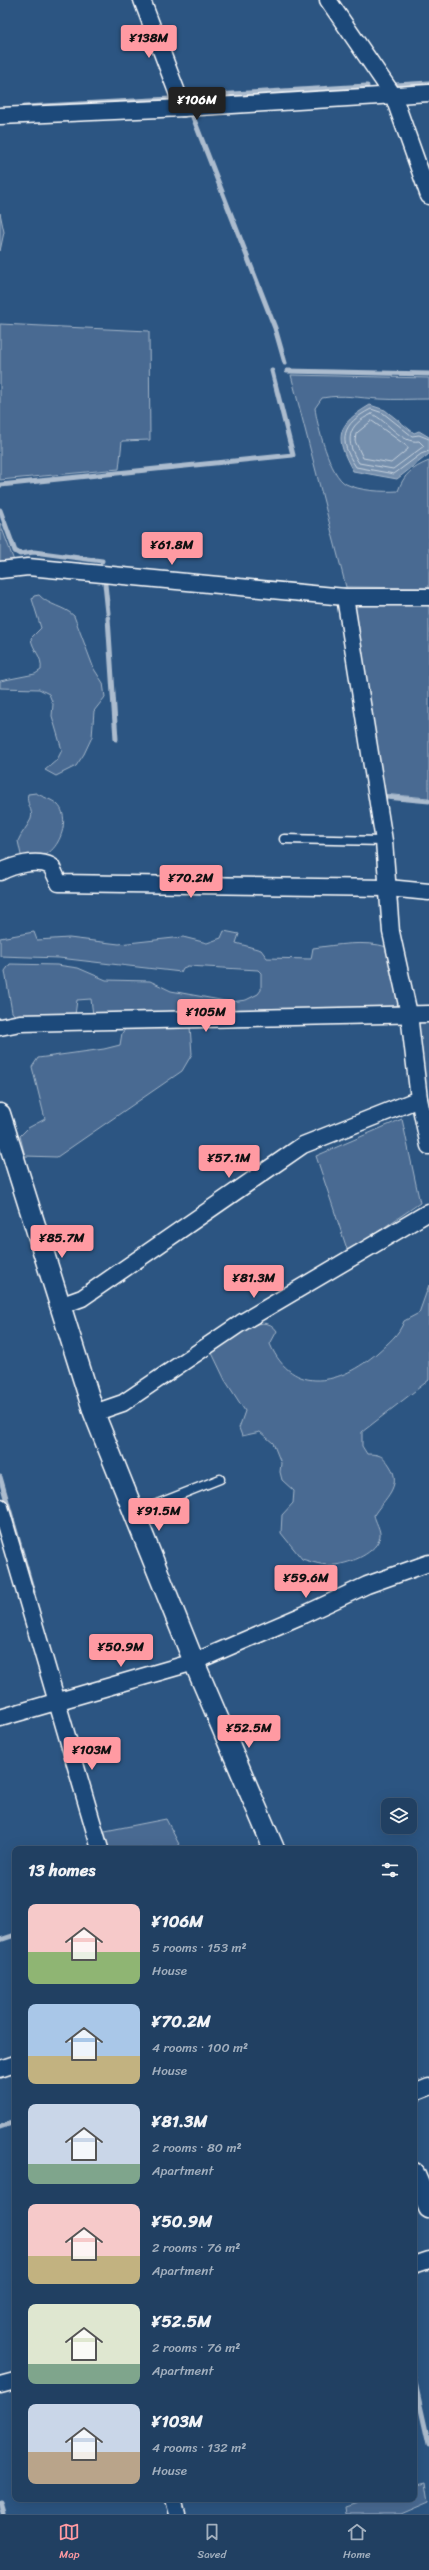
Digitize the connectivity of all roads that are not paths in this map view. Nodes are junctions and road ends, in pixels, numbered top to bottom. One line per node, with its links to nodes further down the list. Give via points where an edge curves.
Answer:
1 (142, 0): 5 (street)
2 (328, 0): 4 (street)
3 (429, 93): 4 (street)
4 (393, 96): 5 (street); 7 (street)
5 (183, 108): 6 (street)
6 (0, 116)
7 (429, 196)
8 (0, 570): 9 (street, via 28,567)
9 (345, 596): 10 (street); 12 (street)
10 (429, 597)
11 (284, 839): 12 (lane)
12 (384, 841): 14 (street)
13 (0, 872): 14 (street, via 11,867 43,862 51,866 59,883)
14 (388, 888): 15 (street); 16 (street, via 391,932)
15 (429, 892)
16 (409, 1014): 17 (street); 18 (street, via 20,1023); 19 (street)
17 (429, 1014)
18 (0, 1027)
19 (419, 1099): 21 (street); 23 (street, via 303,1145 82,1298)
20 (0, 1114): 23 (street)
21 (429, 1146)
22 (429, 1212): 24 (street, via 241,1323 123,1403)
23 (60, 1306): 24 (street)
24 (94, 1413): 27 (street)
25 (220, 1479): 27 (lane)
26 (0, 1507): 30 (street)
27 (134, 1513): 29 (street)
28 (429, 1563): 29 (street, via 368,1585)
29 (194, 1662): 30 (street); 33 (street)
30 (57, 1701): 31 (street); 32 (street)
31 (0, 1718)
32 (99, 1846)
33 (273, 1846)
34 (12, 2065): 35 (street)
35 (0, 2069)
36 (429, 2087): 37 (street)
37 (417, 2092)
38 (417, 2180): 39 (street)
39 (429, 2208)
40 (429, 2260): 41 (street)
41 (417, 2264)
42 (12, 2382): 43 (street)
43 (0, 2385)
44 (174, 2502): 45 (street)
45 (177, 2514)

